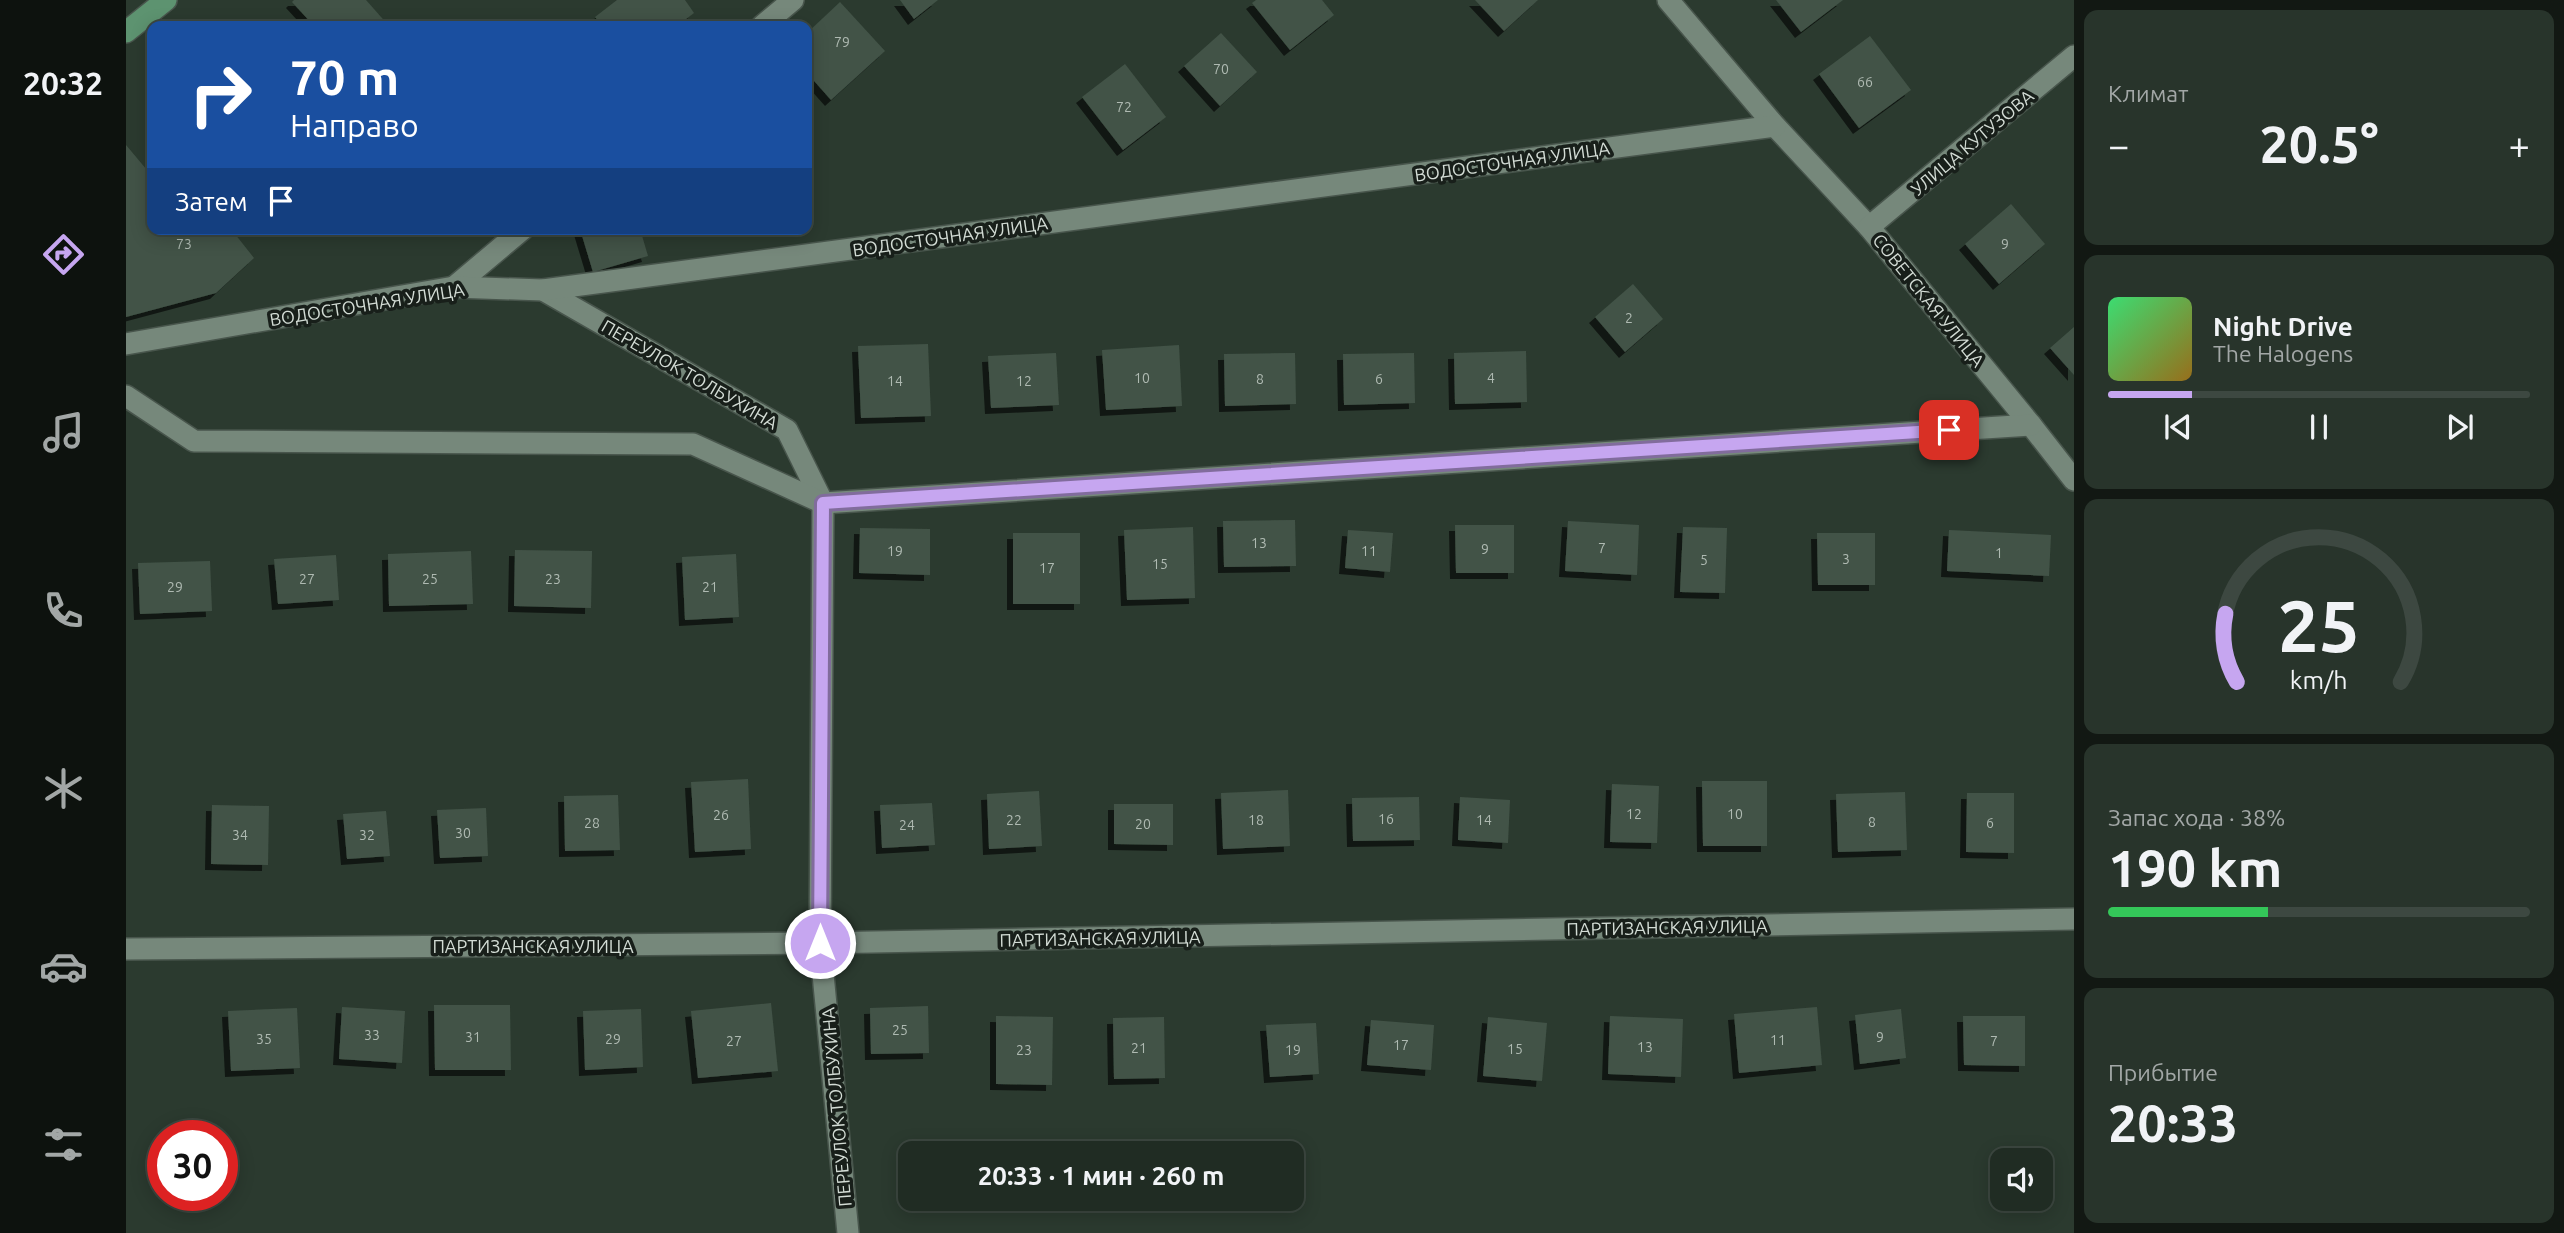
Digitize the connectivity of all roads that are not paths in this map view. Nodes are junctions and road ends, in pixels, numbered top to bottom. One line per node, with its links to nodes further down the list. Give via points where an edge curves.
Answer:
1 (166, 0): 5 (main road)
2 (793, 0): 4 (street)
3 (1668, 0): 7 (street, СОВЕТСКАЯ УЛИЦА)
4 (768, 21)
5 (126, 32)
6 (2074, 56): 8 (street, УЛИЦА КУТУЗОВА)
7 (1775, 126): 8 (street, СОВЕТСКАЯ УЛИЦА); 11 (street, ВОДОСТОЧНАЯ УЛИЦА)
8 (1869, 228): 14 (street, СОВЕТСКАЯ УЛИЦА)
9 (516, 235): 10 (street)
10 (454, 288): 11 (street, ВОДОСТОЧНАЯ УЛИЦА); 12 (street, ВОДОСТОЧНАЯ УЛИЦА)
11 (543, 290): 16 (street, ПЕРЕУЛОК ТОЛБУХИНА, via 787,430)
12 (126, 344)
13 (126, 396): 16 (street, via 194,441 693,444)
14 (2031, 425): 15 (street, СОВЕТСКАЯ УЛИЦА); 16 (street)
15 (2074, 480)
16 (823, 503): 18 (street, ПЕРЕУЛОК ТОЛБУХИНА)
17 (2074, 919): 18 (street, ПАРТИЗАНСКАЯ УЛИЦА)
18 (820, 943): 19 (street, ПАРТИЗАНСКАЯ УЛИЦА); 20 (street, ПЕРЕУЛОК ТОЛБУХИНА)
19 (126, 949)
20 (848, 1233)

